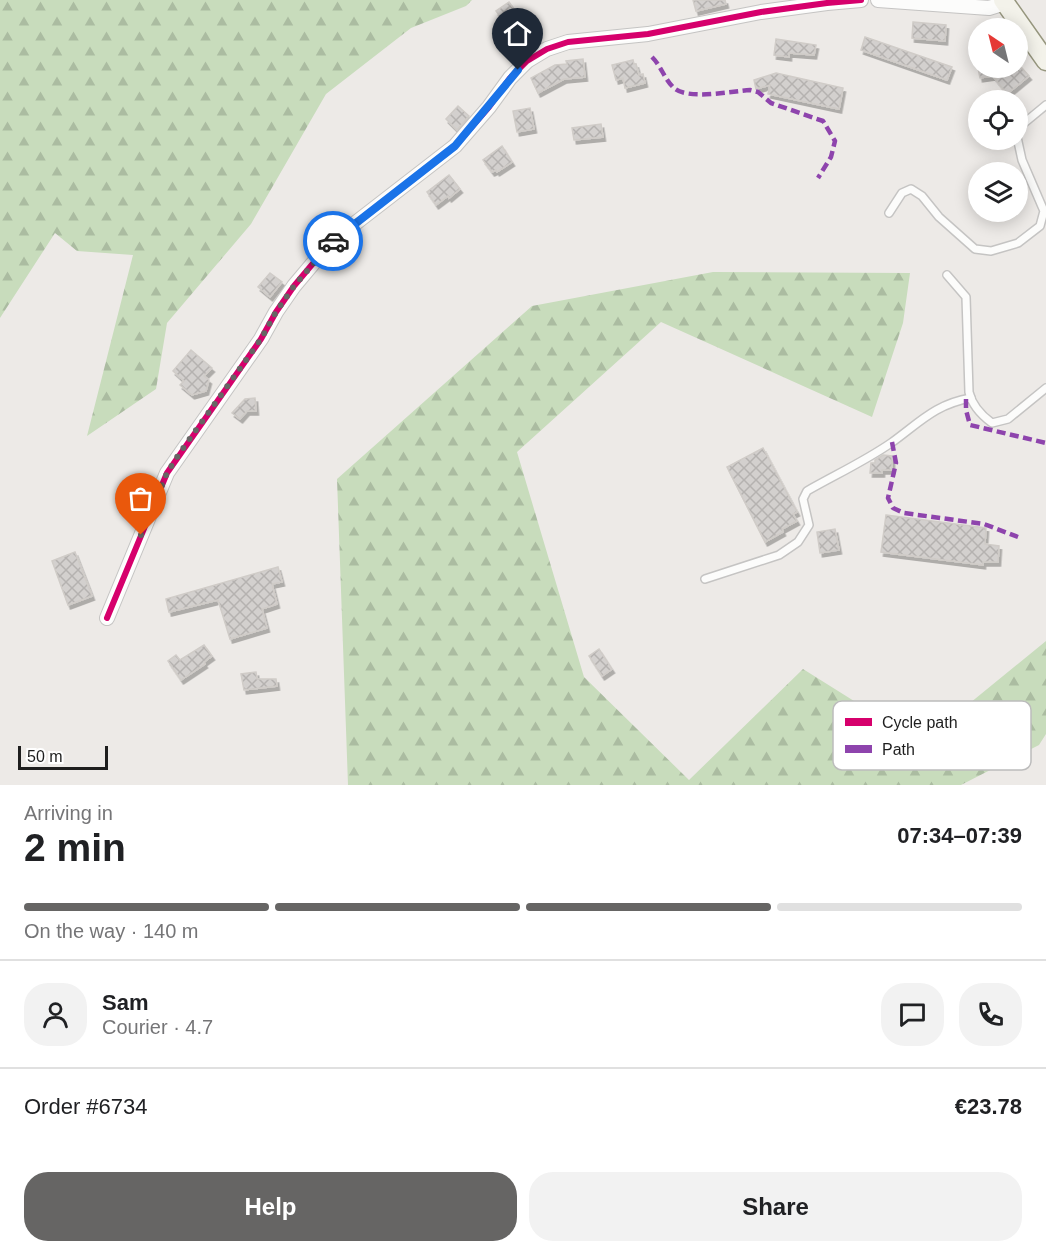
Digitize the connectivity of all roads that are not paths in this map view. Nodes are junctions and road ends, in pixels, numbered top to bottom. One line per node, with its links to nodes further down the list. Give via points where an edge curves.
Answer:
1 (861, 0): 13 (street, via 761,12 648,34 568,42 527,61 455,146 331,242 294,286 167,473)
2 (878, 0): 3 (street, via 988,8)
3 (1004, 2): 4 (street)
4 (1046, 61)
5 (1046, 105): 6 (lane)
6 (1028, 120)
7 (1020, 150): 8 (lane, via 1044,211 1040,226 1018,243 991,251 975,249 911,189 902,193)
8 (889, 213)
9 (947, 275): 11 (lane, via 966,297)
10 (1046, 388): 11 (lane, via 1008,419 992,423)
11 (970, 398): 12 (lane, via 946,404 892,442 807,491 803,499 809,525 798,542 780,555)
12 (705, 579)
13 (106, 618)

